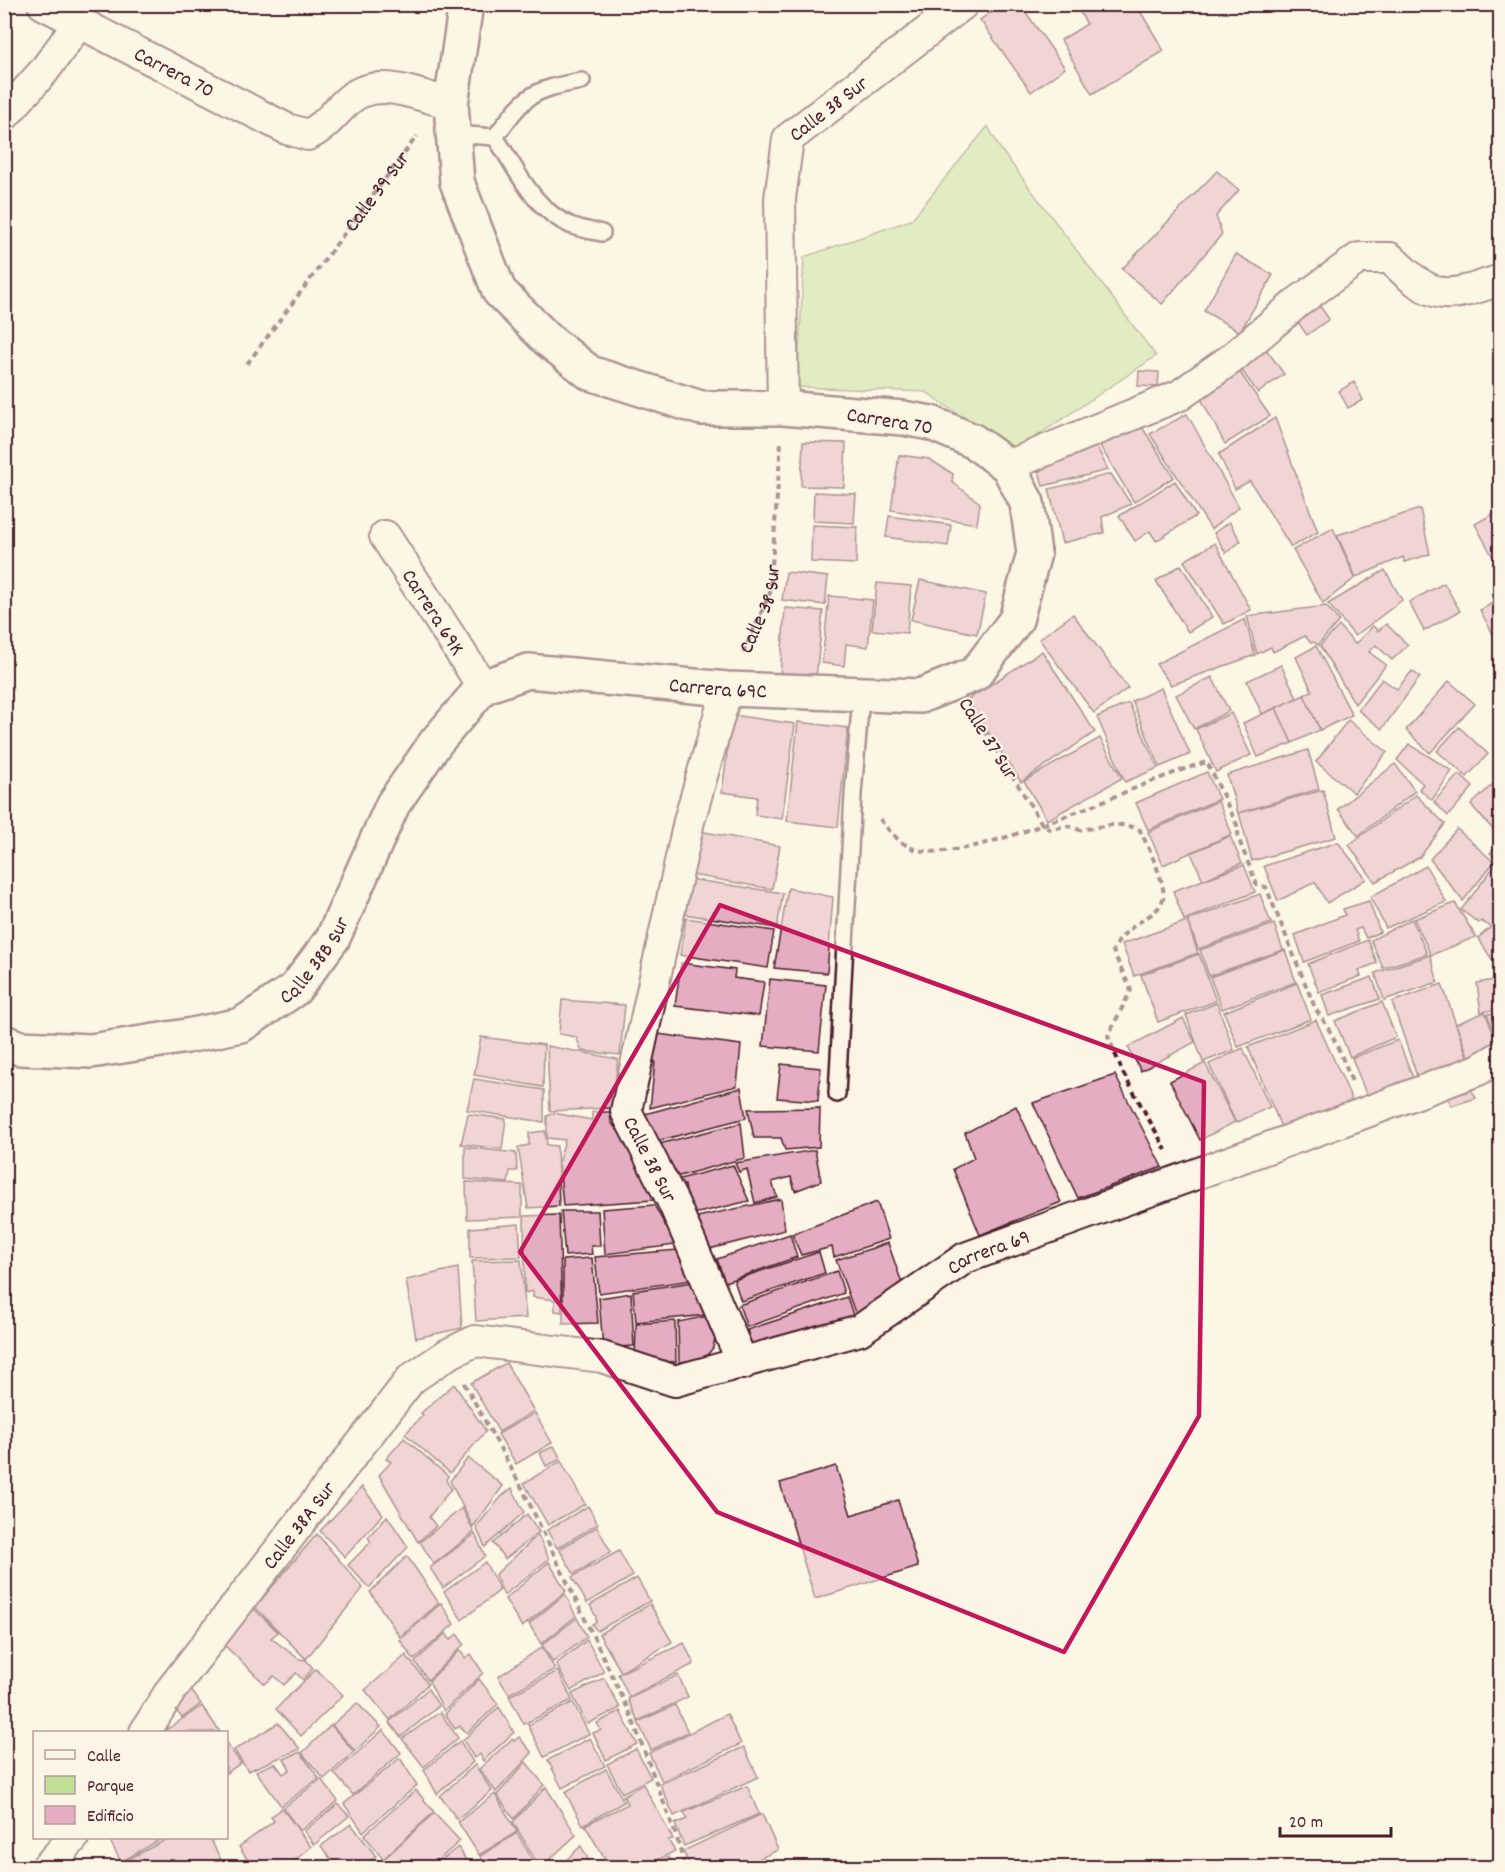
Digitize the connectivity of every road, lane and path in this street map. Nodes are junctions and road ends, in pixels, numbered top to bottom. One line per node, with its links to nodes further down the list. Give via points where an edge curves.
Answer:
1 (43, 4): 4 (street, Carrera 70)
2 (466, 4): 7 (main road)
3 (963, 4): 12 (street, Calle 38 Sur, via 788,139 780,199)
4 (79, 23): 6 (street); 7 (street, Carrera 70, via 287,129 308,135 324,128 350,99 366,89 384,87)
5 (582, 81): 8 (lane, via 547,87 521,102)
6 (4, 116)
7 (452, 119): 8 (lane); 11 (path, Calle 39 Sur, via 411,143); 12 (main road, Carrera 70, via 457,182 499,291 548,340 590,373 700,408)
8 (495, 137): 9 (lane, via 530,194 546,210 570,225)
9 (602, 233)
10 (1500, 280): 13 (street, via 1456,295 1438,293 1411,279 1390,258 1359,258 1180,395)
11 (248, 364)
12 (783, 408): 13 (main road, Carrera 70, via 930,423 973,441); 17 (path, Calle 38 Sur, via 770,593)
13 (1008, 465): 15 (main road, Calle 37 Sur, via 1027,503 1034,554 1016,620 975,674)
14 (385, 536): 16 (street, Carrera 69K)
15 (954, 682): 18 (main road, Carrera 69C, via 920,696); 20 (path, Calle 37 Sur)
16 (483, 687): 17 (main road, Carrera 69C, via 528,671); 21 (main road, Calle 38B Sur, via 436,742 393,804 333,938 295,989 241,1025 91,1051)
17 (727, 689): 18 (main road, Carrera 69C); 28 (street, Calle 38 Sur, via 689,821 626,1111 674,1204)
18 (861, 696): 19 (lane)
19 (853, 794): 20 (path, via 891,833 912,848 931,851 973,845); 23 (lane)
20 (1042, 824): 24 (path, via 1207,762 1237,825 1254,879 1257,885 1266,887 1316,1010 1345,1058); 25 (path, via 1049,829 1126,825 1140,830 1163,884 1163,899 1157,910 1121,935 1113,951 1131,990 1108,1036 1123,1073)
21 (12, 1045)
22 (1500, 1057): 24 (street, Carrera 69, via 1478,1070)
23 (837, 1094)
24 (1364, 1113): 25 (street, Carrera 69)
25 (1183, 1179): 28 (street, Carrera 69, via 965,1258 860,1329)
26 (475, 1341): 27 (street, Calle 38A Sur); 28 (street, Carrera 69, via 602,1357 675,1381)
27 (448, 1354): 29 (street, Calle 38A Sur, via 411,1379 171,1690); 32 (path, via 522,1488 630,1713)
28 (743, 1364)
29 (146, 1731)
30 (72, 1839): 31 (street)
31 (46, 1868)
32 (685, 1868)

